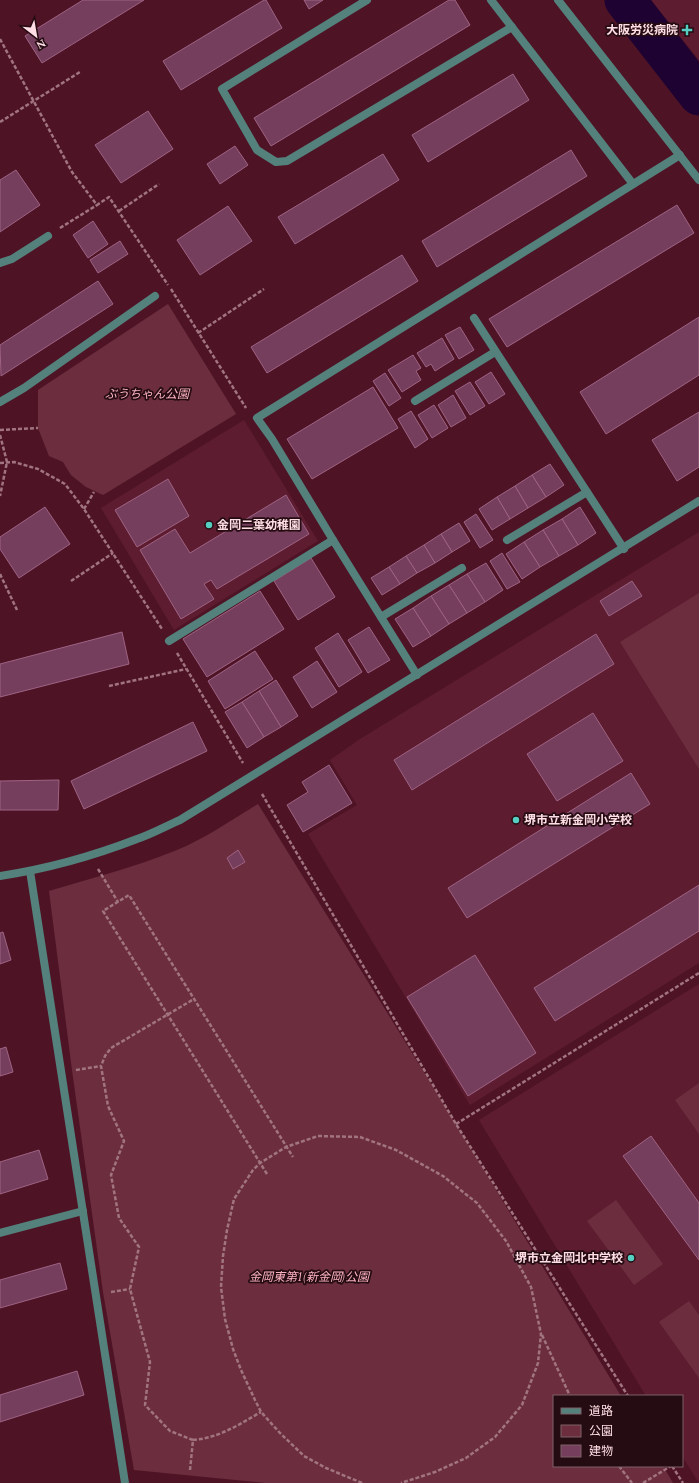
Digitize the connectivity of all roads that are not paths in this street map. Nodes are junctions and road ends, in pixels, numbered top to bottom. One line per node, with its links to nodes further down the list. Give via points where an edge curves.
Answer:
1 (366, 0): 4 (street, via 222,90 257,150 276,162 287,161)
2 (491, 0): 4 (street)
3 (558, 0): 5 (street)
4 (512, 27): 7 (street)
5 (680, 155): 6 (street); 7 (street)
6 (699, 180)
7 (633, 184): 17 (street, via 257,418)
8 (48, 236): 9 (street, via 12,259)
9 (0, 263)
10 (155, 296): 14 (street)
11 (474, 318): 12 (street)
12 (495, 352): 13 (street); 15 (street)
13 (415, 401)
14 (0, 402)
15 (587, 492): 18 (street); 19 (street)
16 (699, 501): 19 (street)
17 (333, 540): 21 (street); 22 (street)
18 (507, 540)
19 (624, 549): 23 (street)
20 (462, 568): 21 (street)
21 (381, 617): 23 (street)
22 (169, 641)
23 (418, 674): 24 (street, via 180,820 138,839)
24 (30, 871): 25 (street); 26 (street)
25 (0, 876)
26 (83, 1211): 27 (street); 28 (street)
27 (0, 1233)
28 (125, 1483)

